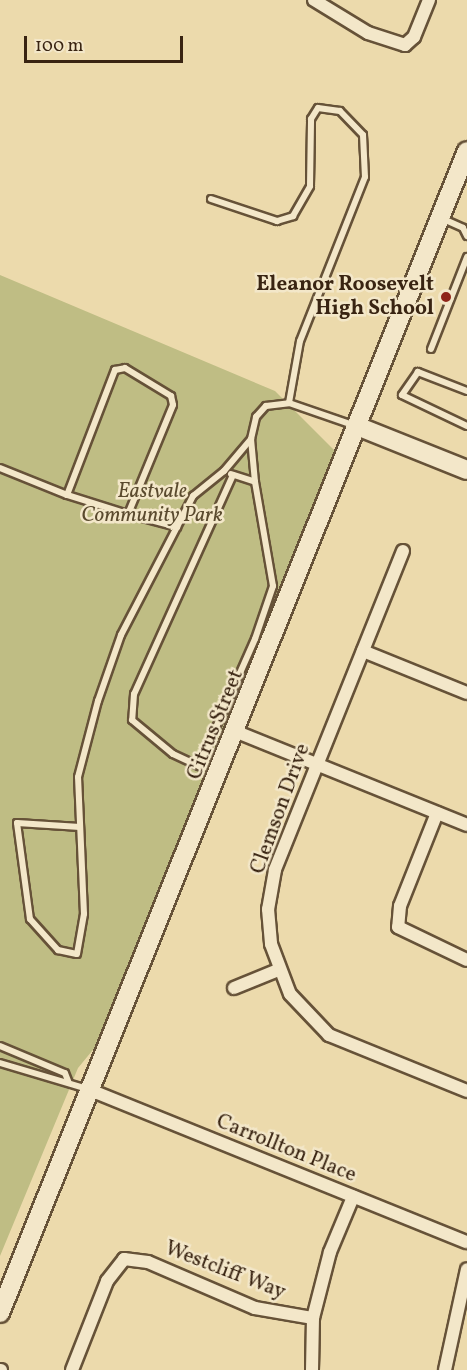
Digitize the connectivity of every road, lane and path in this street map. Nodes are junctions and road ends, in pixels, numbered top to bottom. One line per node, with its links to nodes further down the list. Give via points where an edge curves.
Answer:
1 (314, 0): 2 (street, via 368,33 405,45 414,37)
2 (429, 0)
3 (467, 151): 5 (street, Citrus Street)
4 (212, 199): 11 (lane, via 271,219 293,216 310,186 311,119 318,108 340,111 363,135 365,177 300,341)
5 (440, 218): 6 (lane); 12 (street, Citrus Street)
6 (465, 226): 7 (lane)
7 (467, 236)
8 (467, 257): 9 (lane)
9 (431, 349)
10 (467, 391): 13 (lane, via 418,372 402,395)
11 (289, 403): 12 (lane); 14 (lane, via 261,410)
12 (357, 426): 17 (street); 26 (street, Citrus Street)
13 (467, 426)
14 (251, 439): 16 (lane); 19 (lane)
15 (0, 468): 20 (lane)
16 (224, 471): 18 (lane); 22 (lane, via 193,496)
17 (467, 471)
18 (233, 475): 19 (lane); 19 (lane, via 134,694 132,720 173,754 199,766 255,639 273,586)
19 (255, 482)
20 (67, 495): 21 (lane); 21 (lane, via 115,370 125,368 171,396 173,405)
21 (128, 514): 22 (lane)
22 (177, 527): 30 (lane, via 122,635 98,701 78,777)
23 (404, 551): 24 (street, Clemson Drive)
24 (363, 651): 25 (street); 27 (street, Clemson Drive)
25 (467, 693)
26 (237, 732): 27 (street); 37 (street, Citrus Street)
27 (318, 763): 28 (street); 32 (street, Clemson Drive, via 272,890 269,920)
28 (437, 813): 29 (street); 31 (street, via 400,906 398,927)
29 (467, 825)
30 (80, 827): 30 (lane, via 84,915 77,954 58,950 30,919 17,823)
31 (467, 960)
32 (278, 970): 33 (street); 38 (street, Clemson Drive, via 290,994 329,1035)
33 (234, 988)
34 (2, 1047): 35 (lane); 36 (lane, via 64,1073)
35 (0, 1062): 36 (lane, via 59,1085)
36 (68, 1081): 37 (lane)
37 (90, 1090): 39 (street, Carrollton Place); 42 (street, Citrus Street)
38 (467, 1091)
39 (353, 1197): 40 (street, Carrollton Place); 43 (street, via 330,1252)
40 (467, 1242)
41 (467, 1269): 46 (street)
42 (0, 1312)
43 (313, 1318): 44 (street, Westcliff Way, via 255,1308 148,1262 124,1259 107,1281); 45 (street)
44 (72, 1370)
45 (312, 1370)
46 (445, 1370)

